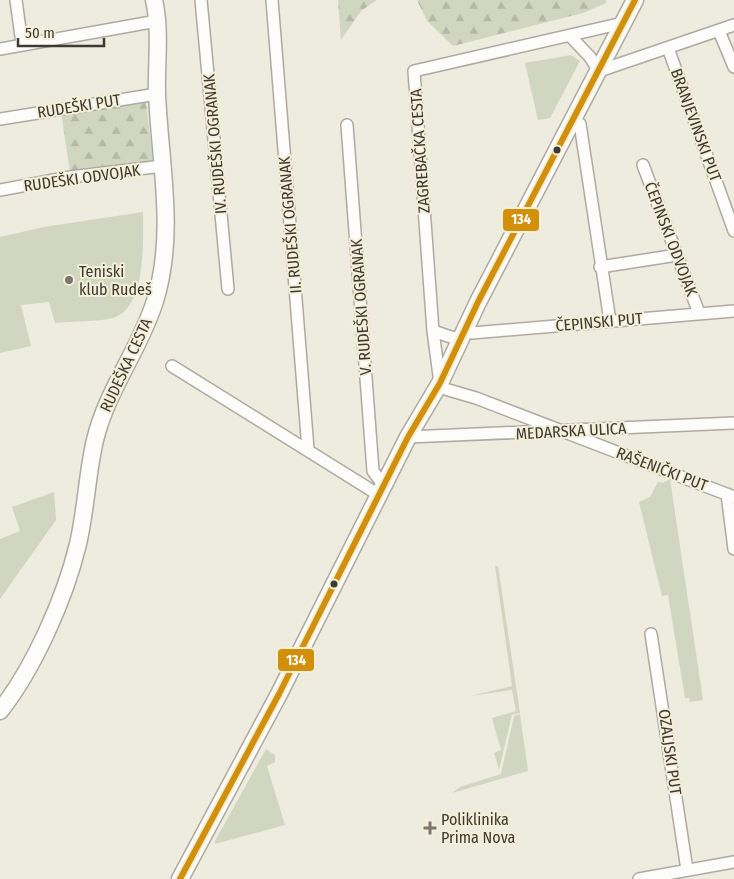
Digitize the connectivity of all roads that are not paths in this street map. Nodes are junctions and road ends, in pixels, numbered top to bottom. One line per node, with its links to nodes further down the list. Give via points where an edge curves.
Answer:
1 (16, 0): 11 (street)
2 (154, 0): 6 (street, RUDEŠKA CESTA)
3 (201, 0): 26 (street, IV. RUDEŠKI OGRANAK)
4 (272, 0): 37 (street, II. RUDEŠKI OGRANAK)
5 (635, 0): 7 (street)
6 (157, 21): 11 (street); 16 (street, RUDEŠKA CESTA)
7 (623, 23): 10 (street, ZAGREBAČKA CESTA); 15 (street)
8 (734, 25): 9 (street)
9 (719, 31): 13 (street); 14 (street)
10 (571, 36): 15 (street); 30 (street, ZAGREBAČKA CESTA, via 414,71)
11 (22, 44): 12 (street)
12 (0, 48)
13 (668, 48): 15 (street); 23 (street, BRANJEVINSKI PUT)
14 (734, 67)
15 (599, 71): 31 (street)
16 (157, 94): 17 (street, RUDEŠKI PUT); 21 (street, RUDEŠKA CESTA)
17 (0, 118)
18 (580, 124): 25 (street)
19 (347, 125): 38 (street, V. RUDEŠKI OGRANAK, via 373,471)
20 (643, 165): 24 (street, ČEPINSKI ODVOJAK)
21 (163, 166): 22 (street, RUDEŠKI ODVOJAK, via 70,177); 42 (street, RUDEŠKA CESTA, via 167,243 154,302 104,411 95,441 78,545 60,598 26,672)
22 (0, 190)
23 (734, 231)
24 (677, 255): 25 (street); 28 (street, ČEPINSKI ODVOJAK)
25 (600, 267): 29 (street)
26 (228, 289)
27 (734, 311): 28 (street, ČEPINSKI PUT)
28 (699, 313): 29 (street, ČEPINSKI PUT)
29 (610, 321): 31 (street, ČEPINSKI PUT)
30 (433, 331): 31 (street); 33 (street, ZAGREBAČKA CESTA)
31 (462, 335): 33 (street)
32 (172, 366): 37 (street)
33 (440, 383): 35 (street, RAŠENIČKI PUT, via 444,389 476,398); 36 (street)
34 (734, 423): 35 (street, MEDARSKA ULICA)
35 (561, 432): 36 (street, MEDARSKA ULICA); 39 (street, RAŠENIČKI PUT)
36 (408, 437): 38 (street)
37 (308, 450): 38 (street)
38 (382, 490): 45 (street, via 267,717)
39 (730, 495): 40 (street)
40 (734, 549)
41 (651, 634): 44 (street, OZALJSKI PUT)
42 (0, 712)
43 (734, 862): 44 (street)
44 (687, 870): 46 (street)
45 (180, 879)
46 (639, 879)

